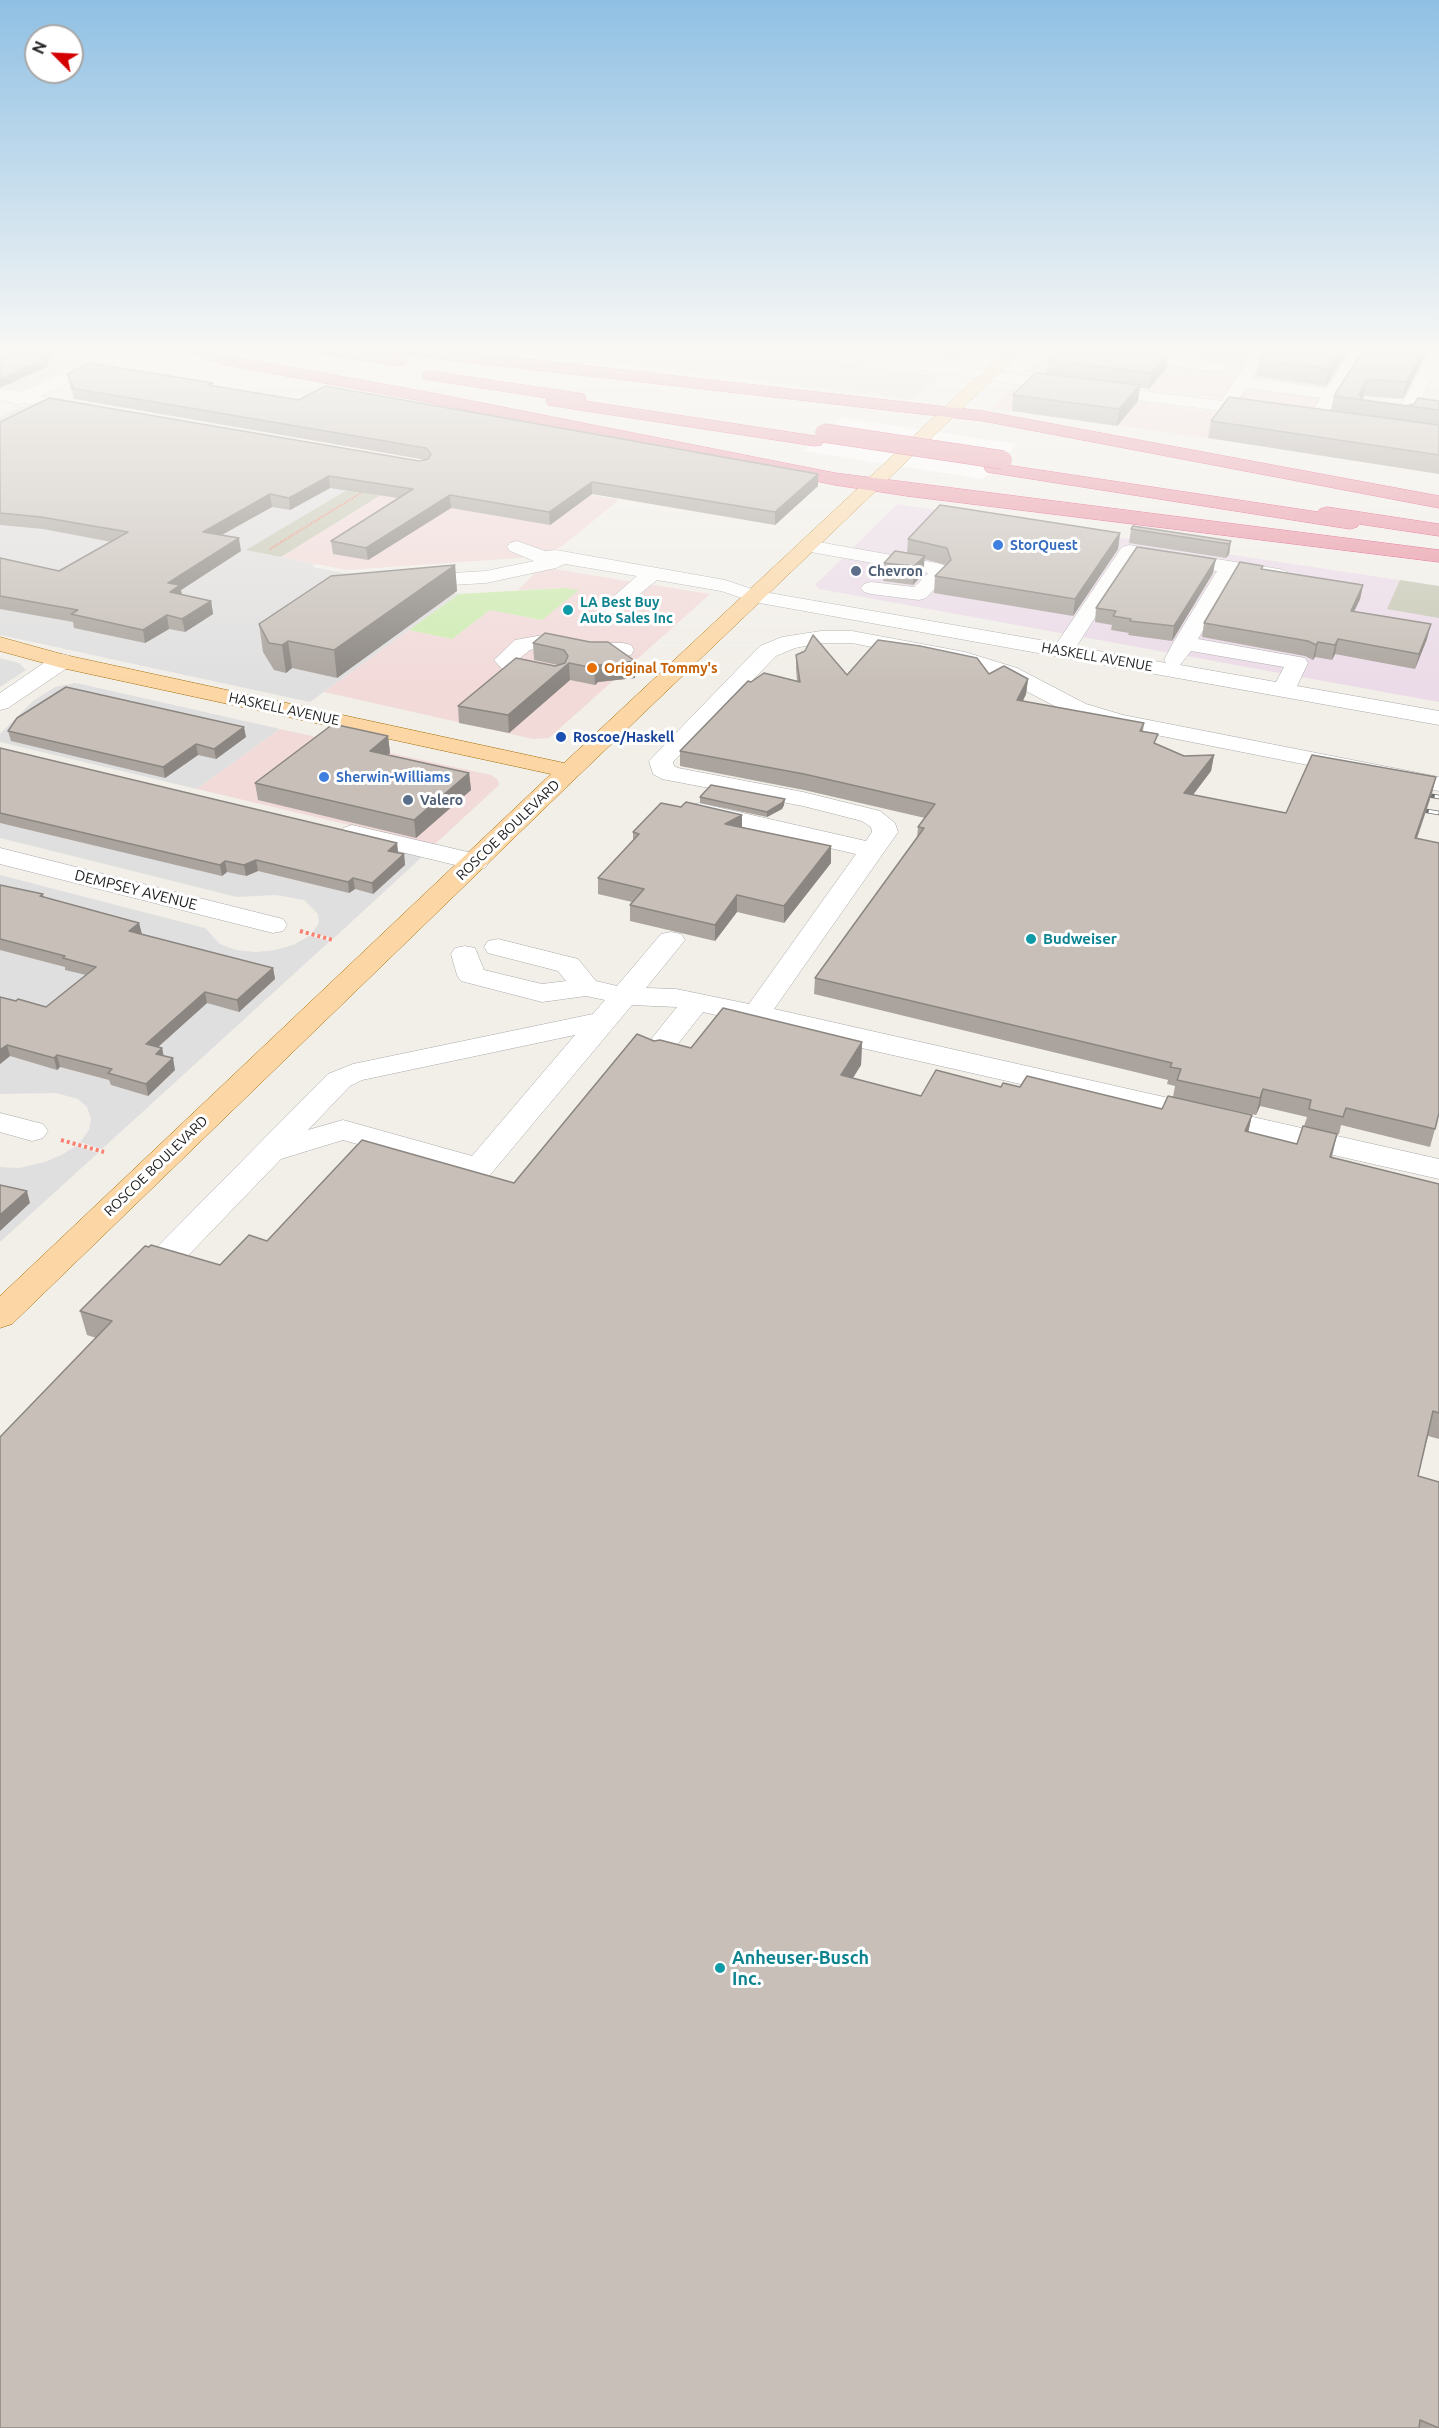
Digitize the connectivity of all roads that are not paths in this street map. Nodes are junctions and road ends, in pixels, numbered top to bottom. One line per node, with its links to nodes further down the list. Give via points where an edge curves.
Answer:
1 (748, 460): 6 (highway)
2 (898, 460): 6 (main road, ROSCOE BOULEVARD)
3 (1012, 460): 11 (highway)
4 (1013, 460): 10 (highway)
5 (1218, 460): 8 (highway)
6 (872, 485): 13 (main road, ROSCOE BOULEVARD); 14 (highway)
7 (1311, 497): 9 (highway)
8 (1439, 502)
9 (1439, 517)
10 (1439, 528)
11 (1439, 537)
12 (524, 544): 15 (street, HASKELL AVENUE, via 536,555)
13 (807, 546): 16 (street); 22 (main road, ROSCOE BOULEVARD)
14 (1439, 556)
15 (564, 557): 18 (street, HASKELL AVENUE); 20 (street, via 486,577)
16 (896, 560): 21 (street); 21 (street, via 937,569 938,575 919,594)
17 (1230, 567): 19 (street); 26 (street); 28 (street, via 1129,551)
18 (653, 573): 22 (street, HASKELL AVENUE, via 725,586); 23 (street)
19 (1299, 578)
20 (417, 581)
21 (871, 588): 24 (street)
22 (754, 596): 24 (street, HASKELL AVENUE); 35 (main road, ROSCOE BOULEVARD)
23 (610, 608)
24 (850, 612): 28 (street, HASKELL AVENUE)
25 (0, 644): 29 (main road, HASKELL AVENUE)
26 (1184, 644): 30 (street); 32 (street, via 1297,663)
27 (623, 650): 31 (street, via 591,650 543,641 523,645 505,660)
28 (1063, 651): 30 (street, HASKELL AVENUE)
29 (62, 661): 33 (street); 35 (main road, HASKELL AVENUE)
30 (1169, 670): 32 (street, HASKELL AVENUE)
31 (556, 674)
32 (1284, 690): 34 (street, HASKELL AVENUE)
33 (0, 703)
34 (1439, 718)
35 (569, 771): 41 (main road, ROSCOE BOULEVARD)
36 (1439, 784): 39 (street, via 1119,721 1078,710 999,670 957,657 852,637 790,642 768,651 661,761 662,768 671,774 871,816 882,823 885,832)
37 (676, 806): 39 (street)
38 (328, 827): 41 (street)
39 (873, 850): 49 (street)
40 (0, 856): 42 (street, DEMPSEY AVENUE)
41 (476, 862): 57 (main road, ROSCOE BOULEVARD)
42 (273, 925)
43 (672, 940): 47 (street)
44 (498, 947): 46 (street, via 568,965)
45 (465, 954): 46 (street, via 471,975 542,993)
46 (586, 987): 47 (street)
47 (625, 996): 48 (street); 50 (street)
48 (696, 1002): 49 (street); 51 (street)
49 (756, 1014): 55 (street)
50 (604, 1020): 54 (street, via 353,1073 339,1080); 54 (street, via 479,1168 343,1130)
51 (655, 1053)
52 (0, 1122): 53 (street)
53 (32, 1131)
54 (272, 1151): 56 (street)
55 (1439, 1169)
56 (168, 1256)
57 (0, 1316)

